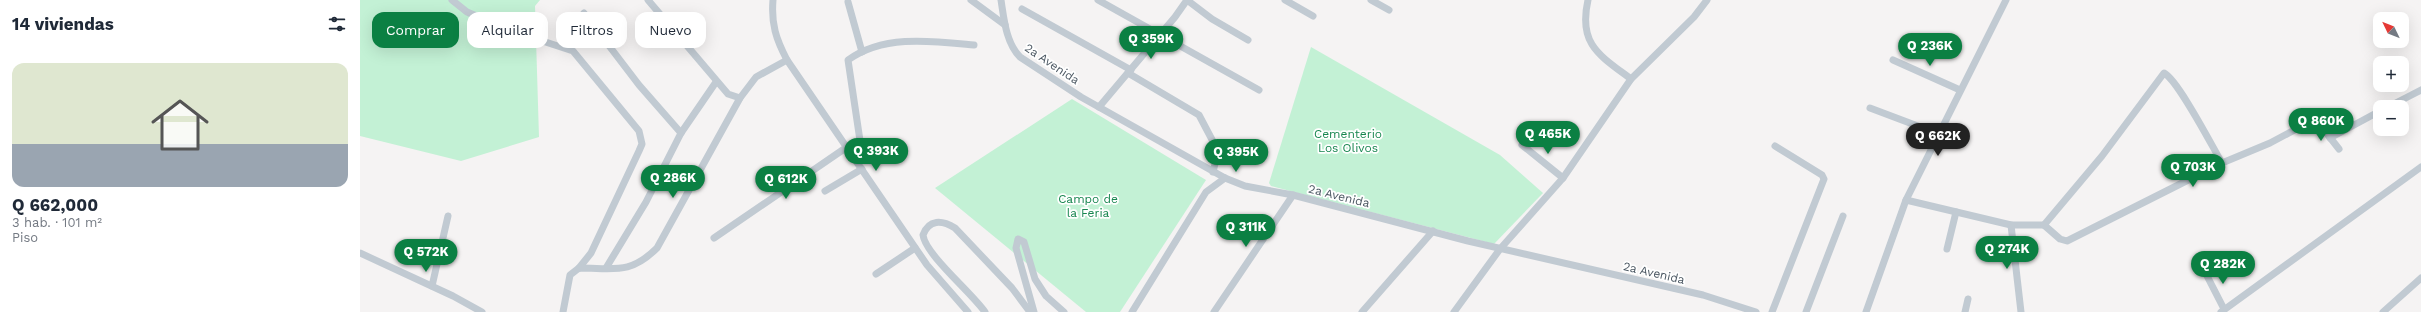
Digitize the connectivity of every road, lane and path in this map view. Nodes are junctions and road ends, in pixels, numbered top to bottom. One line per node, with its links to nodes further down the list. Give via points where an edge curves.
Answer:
1 (452, 0): 63 (street, via 467,12 573,52 639,131 642,144 639,151 590,253)
2 (648, 0): 27 (street)
3 (773, 0): 23 (street, via 771,18 775,38)
4 (971, 0): 17 (street)
5 (1002, 0): 17 (street, 2a Avenida)
6 (1098, 0): 18 (street)
7 (1187, 0): 18 (street); 19 (street, via 1212,19)
8 (1285, 0): 16 (street)
9 (1371, 0): 15 (street)
10 (1588, 0): 26 (street, via 1585,30 1588,40 1596,53)
11 (1707, 0): 26 (street, via 1694,17)
12 (2006, 0): 29 (street)
13 (848, 2): 22 (street)
14 (1022, 9): 25 (street)
15 (1389, 10)
16 (1314, 16)
17 (1005, 25): 33 (street, 2a Avenida, via 1015,52 1020,57)
18 (1160, 35): 25 (street); 28 (street)
19 (1248, 40)
20 (974, 45): 22 (street, via 922,40 894,43)
21 (611, 48): 36 (street)
22 (862, 52): 44 (street, via 847,62 862,154)
23 (787, 60): 31 (street, via 756,77); 41 (street)
24 (1893, 60): 29 (street)
25 (1130, 71): 33 (street); 46 (street, via 1199,115 1218,151)
26 (1631, 79): 48 (street)
27 (716, 82): 31 (street, via 728,94); 36 (street)
28 (1259, 90)
29 (1960, 90): 37 (street)
30 (2421, 90): 32 (street)
31 (740, 98): 64 (street, via 657,248 639,264 628,268)
32 (2402, 100)
33 (1099, 107): 46 (street, 2a Avenida)
34 (1870, 108): 37 (street)
35 (2373, 115): 38 (street)
36 (681, 133): 64 (street, via 646,202)
37 (1939, 134): 51 (street)
38 (2330, 138): 42 (street); 43 (street, via 2317,120 2313,120 2270,143)
39 (1522, 145): 48 (street)
40 (1775, 146): 83 (street, via 1822,175 1824,179)
41 (847, 147): 44 (street); 58 (street)
42 (2339, 149)
43 (2222, 163): 56 (street, via 2067,241 2060,239); 56 (street, via 2177,87 2169,75 2164,73 2102,156)
44 (860, 166): 49 (street); 59 (street)
45 (2421, 167): 70 (street)
46 (1213, 172): 47 (street, 2a Avenida)
47 (1225, 178): 50 (street, 2a Avenida, via 1245,186); 78 (street, via 1206,192)
48 (1563, 178): 60 (street)
49 (825, 191)
50 (1293, 195): 57 (street, 2a Avenida); 79 (street)
51 (1906, 200): 52 (street); 85 (street)
52 (1956, 212): 55 (street); 61 (street)
53 (448, 216): 68 (street)
54 (1843, 216): 84 (street)
55 (2011, 225): 56 (street); 87 (street)
56 (2044, 225)
57 (1433, 231): 60 (street, 2a Avenida); 80 (street)
58 (714, 238)
59 (915, 248): 66 (street); 73 (street, via 938,280)
60 (1500, 249): 81 (street); 82 (street, 2a Avenida, via 1703,295)
61 (1947, 249)
62 (360, 254): 68 (street)
63 (579, 268): 64 (street); 72 (street, via 570,275)
64 (606, 268)
65 (2204, 270): 70 (street)
66 (876, 274)
67 (2421, 278): 88 (street)
68 (432, 286): 71 (street)
69 (1968, 299): 86 (street)
70 (2222, 311)
71 (482, 312)
72 (562, 312)
73 (968, 312)
74 (985, 312): 75 (street, via 977,300 928,249 923,235 929,225 945,222 955,228 1012,288)
75 (1030, 312)
76 (1034, 312): 77 (street, via 1016,248 1018,239 1024,242 1040,287)
77 (1064, 312)
78 (1132, 312)
79 (1214, 312)
80 (1362, 312)
81 (1454, 312)
82 (1756, 312)
83 (1772, 312)
84 (1806, 312)
85 (1866, 312)
86 (1965, 312)
87 (2021, 312)
88 (2383, 312)

